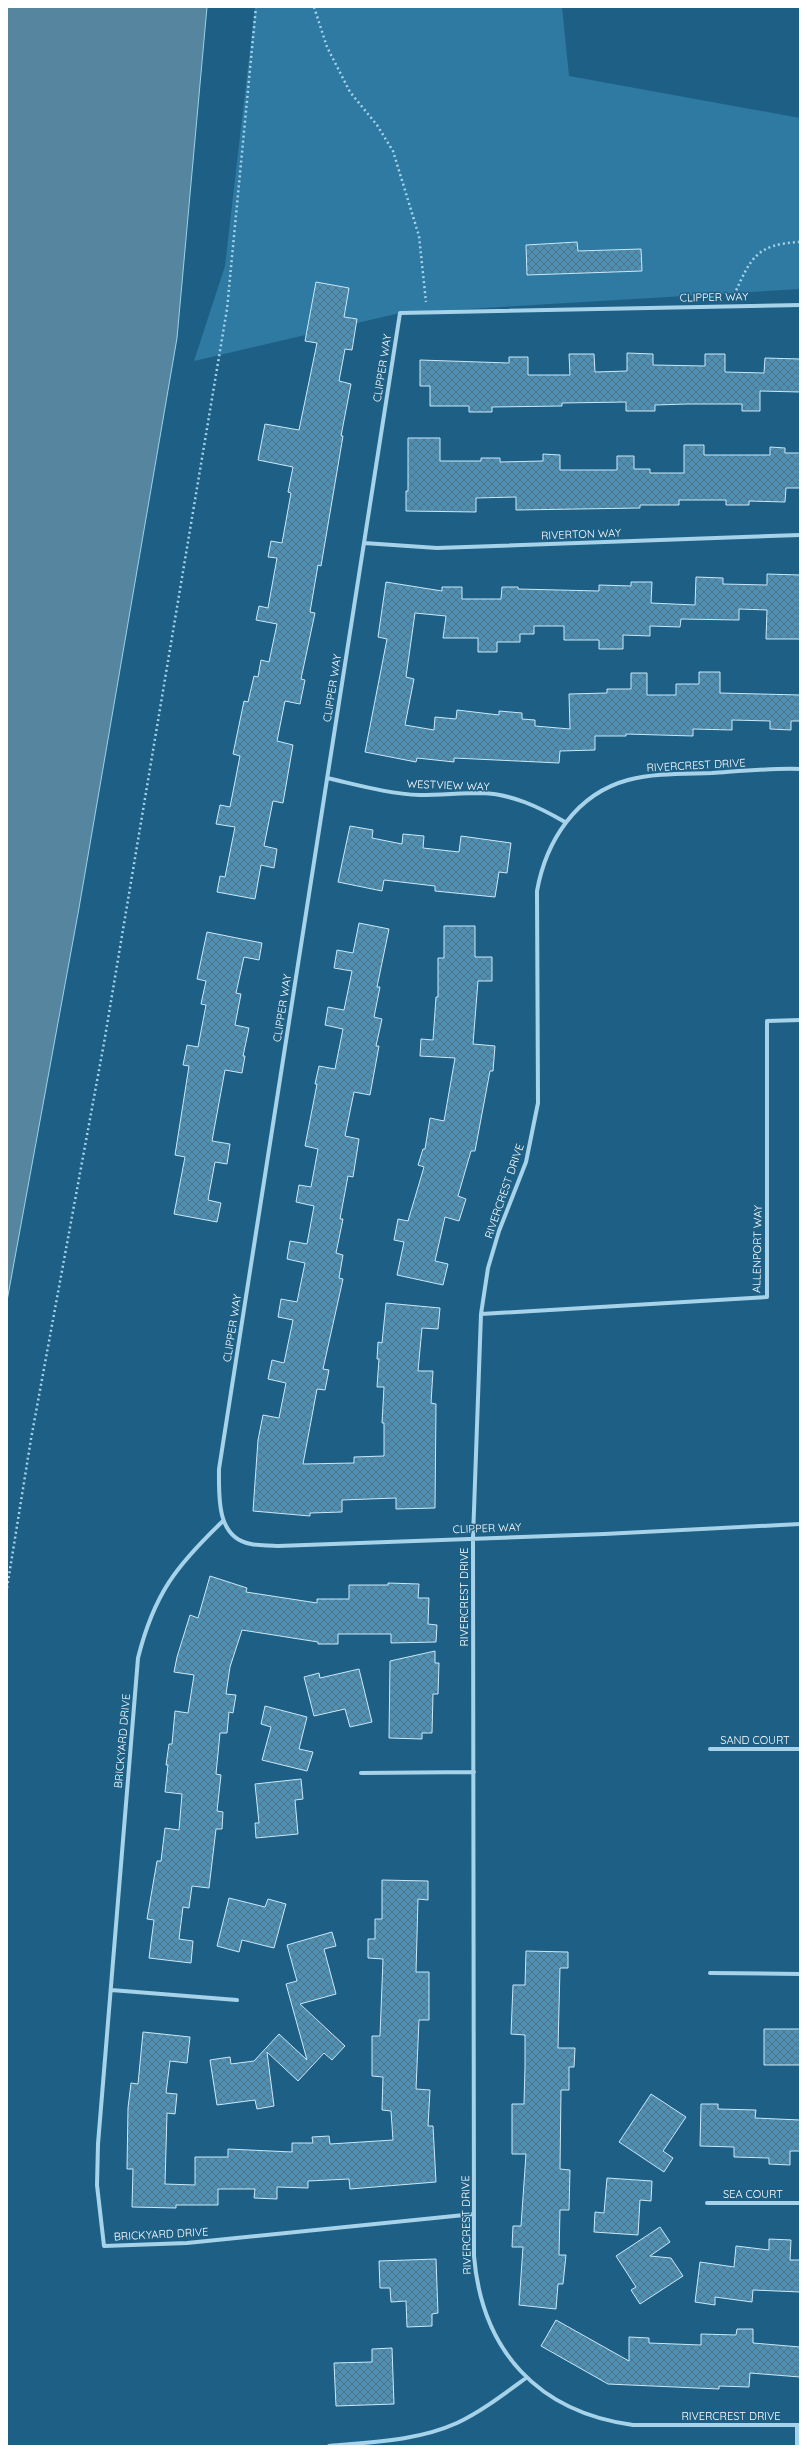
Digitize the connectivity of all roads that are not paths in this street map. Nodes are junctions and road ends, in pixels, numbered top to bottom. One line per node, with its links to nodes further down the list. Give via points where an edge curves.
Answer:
1 (800, 305): 3 (street, CLIPPER WAY, via 400,313)
2 (800, 535): 3 (street, RIVERTON WAY, via 437,548)
3 (364, 543): 5 (street, CLIPPER WAY)
4 (800, 769): 6 (street, RIVERCREST DRIVE, via 653,775 627,780 602,791 580,806)
5 (327, 778): 6 (street, WESTVIEW WAY, via 378,790 420,795 483,793 514,798 539,807); 9 (street, CLIPPER WAY, via 219,1469 219,1499)
6 (565, 822): 8 (street, RIVERCREST DRIVE, via 550,844 541,869 537,891 538,1103 534,1129 526,1162 499,1231 488,1268)
7 (800, 1020): 8 (street, ALLENPORT WAY, via 767,1021 767,1297)
8 (481, 1314): 11 (street, RIVERCREST DRIVE)
9 (223, 1521): 11 (street, CLIPPER WAY, via 236,1538 257,1545); 18 (street, BRICKYARD DRIVE, via 190,1552 172,1575 157,1600 146,1626 140,1652)
10 (800, 1524): 11 (street, CLIPPER WAY)
11 (473, 1538): 14 (street, RIVERCREST DRIVE)
12 (710, 1749): 13 (street, SAND COURT)
13 (800, 1749)
14 (474, 1772): 15 (street); 22 (street, RIVERCREST DRIVE)
15 (361, 1774)
16 (710, 1973): 17 (street)
17 (800, 1974)
18 (111, 1990): 19 (street); 22 (street, BRICKYARD DRIVE, via 98,2144 97,2185 104,2246 187,2243)
19 (237, 2000)
20 (800, 2202): 21 (street, SEA COURT)
21 (707, 2203)
22 (474, 2214): 23 (street, RIVERCREST DRIVE, via 476,2279 483,2308 507,2356)
23 (526, 2378): 24 (street, RIVERCREST DRIVE, via 560,2403 581,2414 609,2422 633,2425); 25 (street, via 487,2406 457,2423 431,2432 391,2440)
24 (798, 2425): 26 (street)
25 (329, 2446)
26 (797, 2446)

